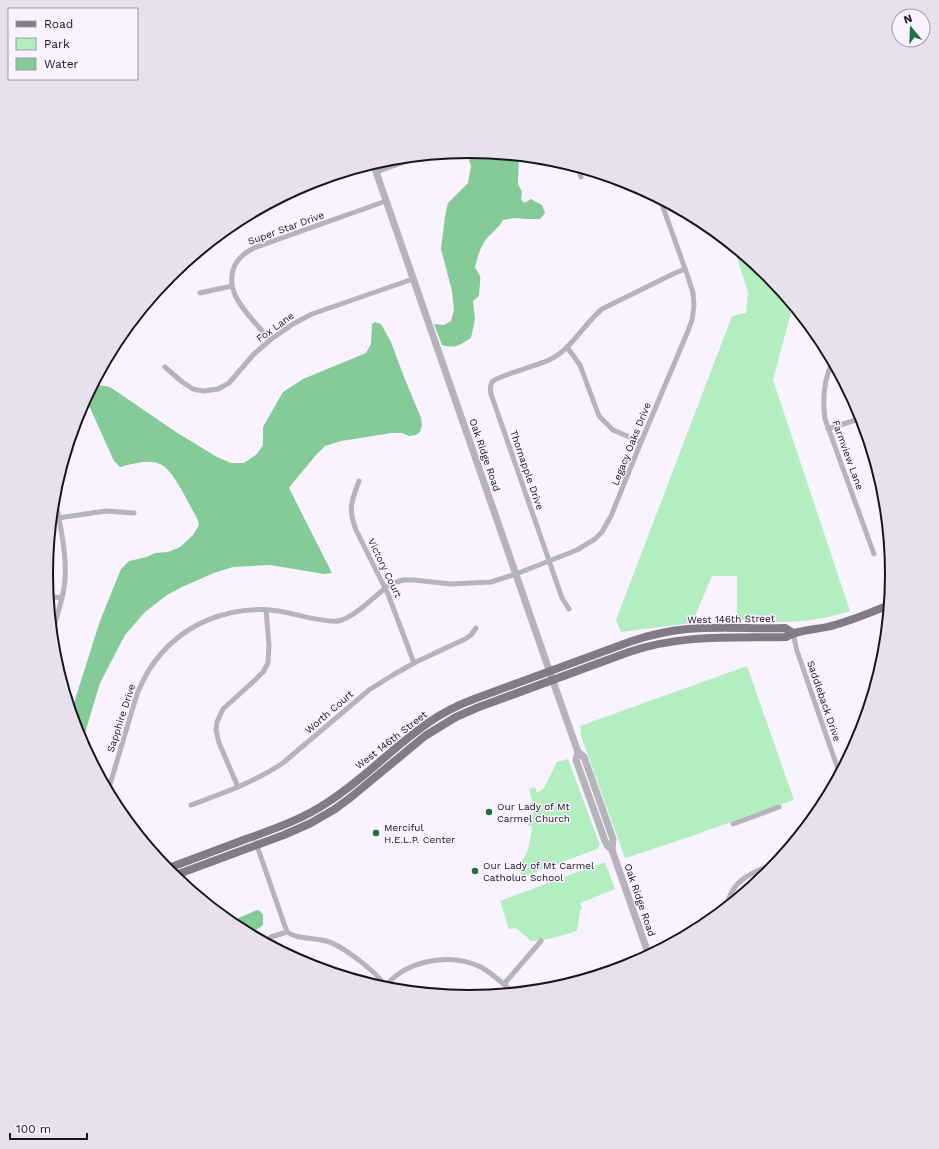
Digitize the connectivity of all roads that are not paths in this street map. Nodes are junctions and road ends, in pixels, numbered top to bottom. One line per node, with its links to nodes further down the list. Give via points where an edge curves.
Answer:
1 (397, 165): 3 (street)
2 (375, 169): 3 (street, Oak Ridge Road)
3 (376, 172): 6 (street, Oak Ridge Road)
4 (580, 173): 5 (street)
5 (581, 177)
6 (386, 201): 9 (street, Oak Ridge Road); 10 (street, Super Star Drive, via 249,250 234,266)
7 (662, 206): 8 (street, Legacy Oaks Drive)
8 (685, 269): 13 (street, via 602,309); 18 (street, Legacy Oaks Drive, via 694,306 692,320)
9 (413, 279): 12 (street, Fox Lane, via 312,314 292,324); 24 (street, Oak Ridge Road)
10 (232, 286): 11 (street); 12 (street, via 238,301)
11 (200, 292)
12 (270, 340): 14 (street, Fox Lane, via 229,383 213,390 193,389)
13 (567, 347): 18 (street, via 580,365 595,408 603,421 612,430); 23 (street, Thornapple Drive, via 549,360 496,379 491,384 491,394)
14 (165, 367)
15 (830, 367): 17 (street, Farmview Lane, via 824,386 824,408)
16 (856, 420): 17 (street)
17 (828, 429): 22 (street, Farmview Lane)
18 (641, 442): 23 (street, Legacy Oaks Drive, via 602,532 577,550)
19 (359, 481): 25 (street, Victory Court, via 351,507 353,521)
20 (134, 513): 21 (street, via 106,511)
21 (58, 518): 27 (street, via 65,559)
22 (874, 554)
23 (549, 561): 24 (street, Legacy Oaks Drive); 29 (street, Thornapple Drive, via 562,598)
24 (516, 574): 25 (street, Sapphire Drive, via 491,582 451,584 403,580); 35 (street, Oak Ridge Road)
25 (385, 588): 30 (street, Sapphire Drive, via 350,616 339,621); 34 (street, Victory Court)
26 (54, 597): 27 (street)
27 (62, 598): 31 (street)
28 (884, 607): 33 (main road, via 831,626)
29 (569, 609)
30 (266, 610): 38 (street, Sapphire Drive, via 243,610 206,620 180,636 158,657 150,667 137,694); 39 (street, via 269,645 266,668 223,709 217,722 219,743)
31 (56, 619)
32 (476, 628): 34 (street, Worth Court, via 466,639)
33 (793, 633): 35 (main road, West 146th Street, via 785,628 669,632 632,641); 36 (main road, West 146th Street, via 786,637 667,641); 37 (street, Saddleback Drive, via 796,651)
34 (414, 663): 39 (street, Worth Court, via 369,690 284,763)
35 (550, 671): 36 (street, Oak Ridge Road); 43 (main road, West 146th Street, via 439,715 330,801 301,818)
36 (553, 680): 44 (main road, West 146th Street, via 474,709 445,723 425,736 331,812 302,828); 52 (street, Oak Ridge Road, via 578,752 584,757 613,839 612,850)
37 (838, 769)
38 (110, 785)
39 (238, 787): 40 (street, Worth Court)
40 (191, 805)
41 (779, 807): 42 (street)
42 (733, 824)
43 (254, 836): 44 (street); 45 (main road, West 146th Street)
44 (257, 845): 47 (main road, West 146th Street); 49 (street)
45 (173, 867)
46 (765, 868): 48 (street, via 742,879)
47 (180, 874)
48 (729, 900)
49 (287, 932): 50 (street); 53 (street, via 296,937 326,941 341,948)
50 (268, 939)
51 (541, 941): 55 (street)
52 (647, 951)
53 (381, 981)
54 (389, 983): 55 (street, via 413,966 445,959 476,966)
55 (504, 984): 56 (street)
56 (509, 989)

